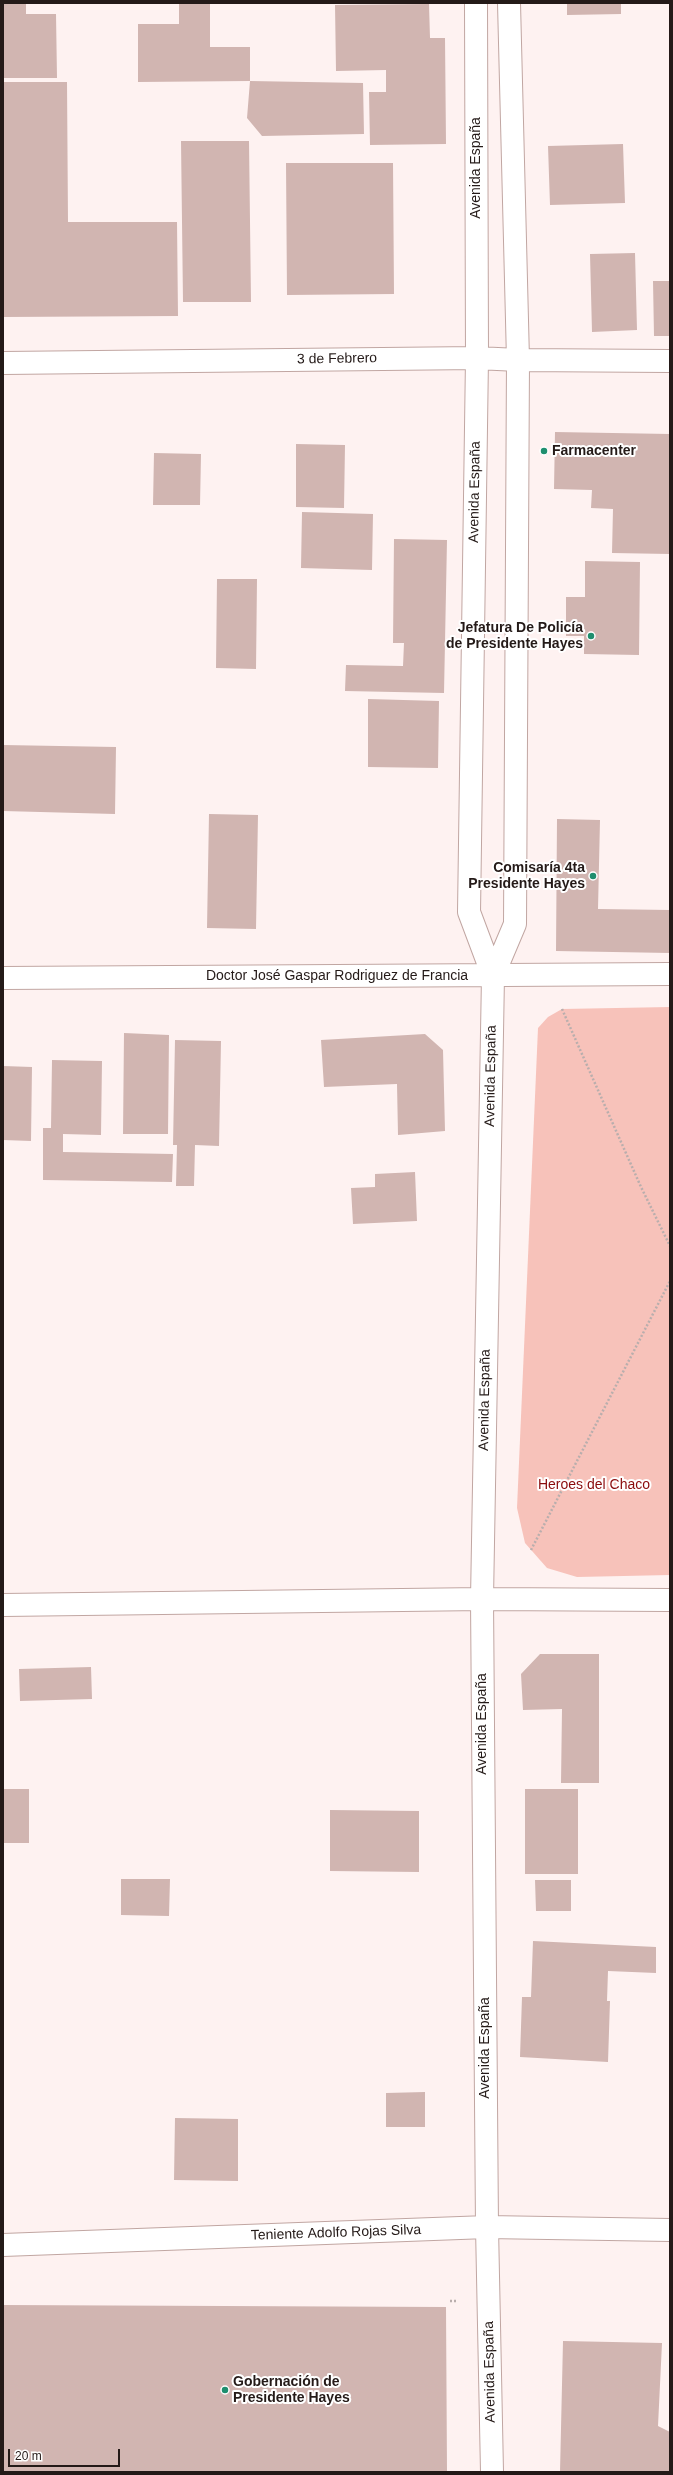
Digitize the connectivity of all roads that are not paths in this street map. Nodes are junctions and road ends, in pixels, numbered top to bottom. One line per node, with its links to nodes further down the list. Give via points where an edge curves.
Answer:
1 (476, 3): 3 (street, Avenida España)
2 (509, 3): 4 (street, Avenida España)
3 (477, 358): 4 (street, 3 de Febrero); 6 (street, 3 de Febrero); 8 (street, Avenida España, via 468,912)
4 (518, 360): 5 (street, 3 de Febrero); 8 (street, Avenida España, via 515,924)
5 (670, 361)
6 (3, 363)
7 (670, 974): 8 (street, Doctor José Gaspar Rodriguez de Francia)
8 (493, 976): 9 (street, Doctor José Gaspar Rodriguez de Francia); 10 (street, Avenida España)
9 (3, 978)
10 (482, 1599): 11 (street); 12 (street); 13 (street, Avenida España)
11 (670, 1600)
12 (3, 1605)
13 (487, 2227): 14 (street, Teniente Adolfo Rojas Silva); 15 (street, Teniente Adolfo Rojas Silva); 16 (street, Avenida España)
14 (670, 2230)
15 (3, 2245)
16 (492, 2472)

